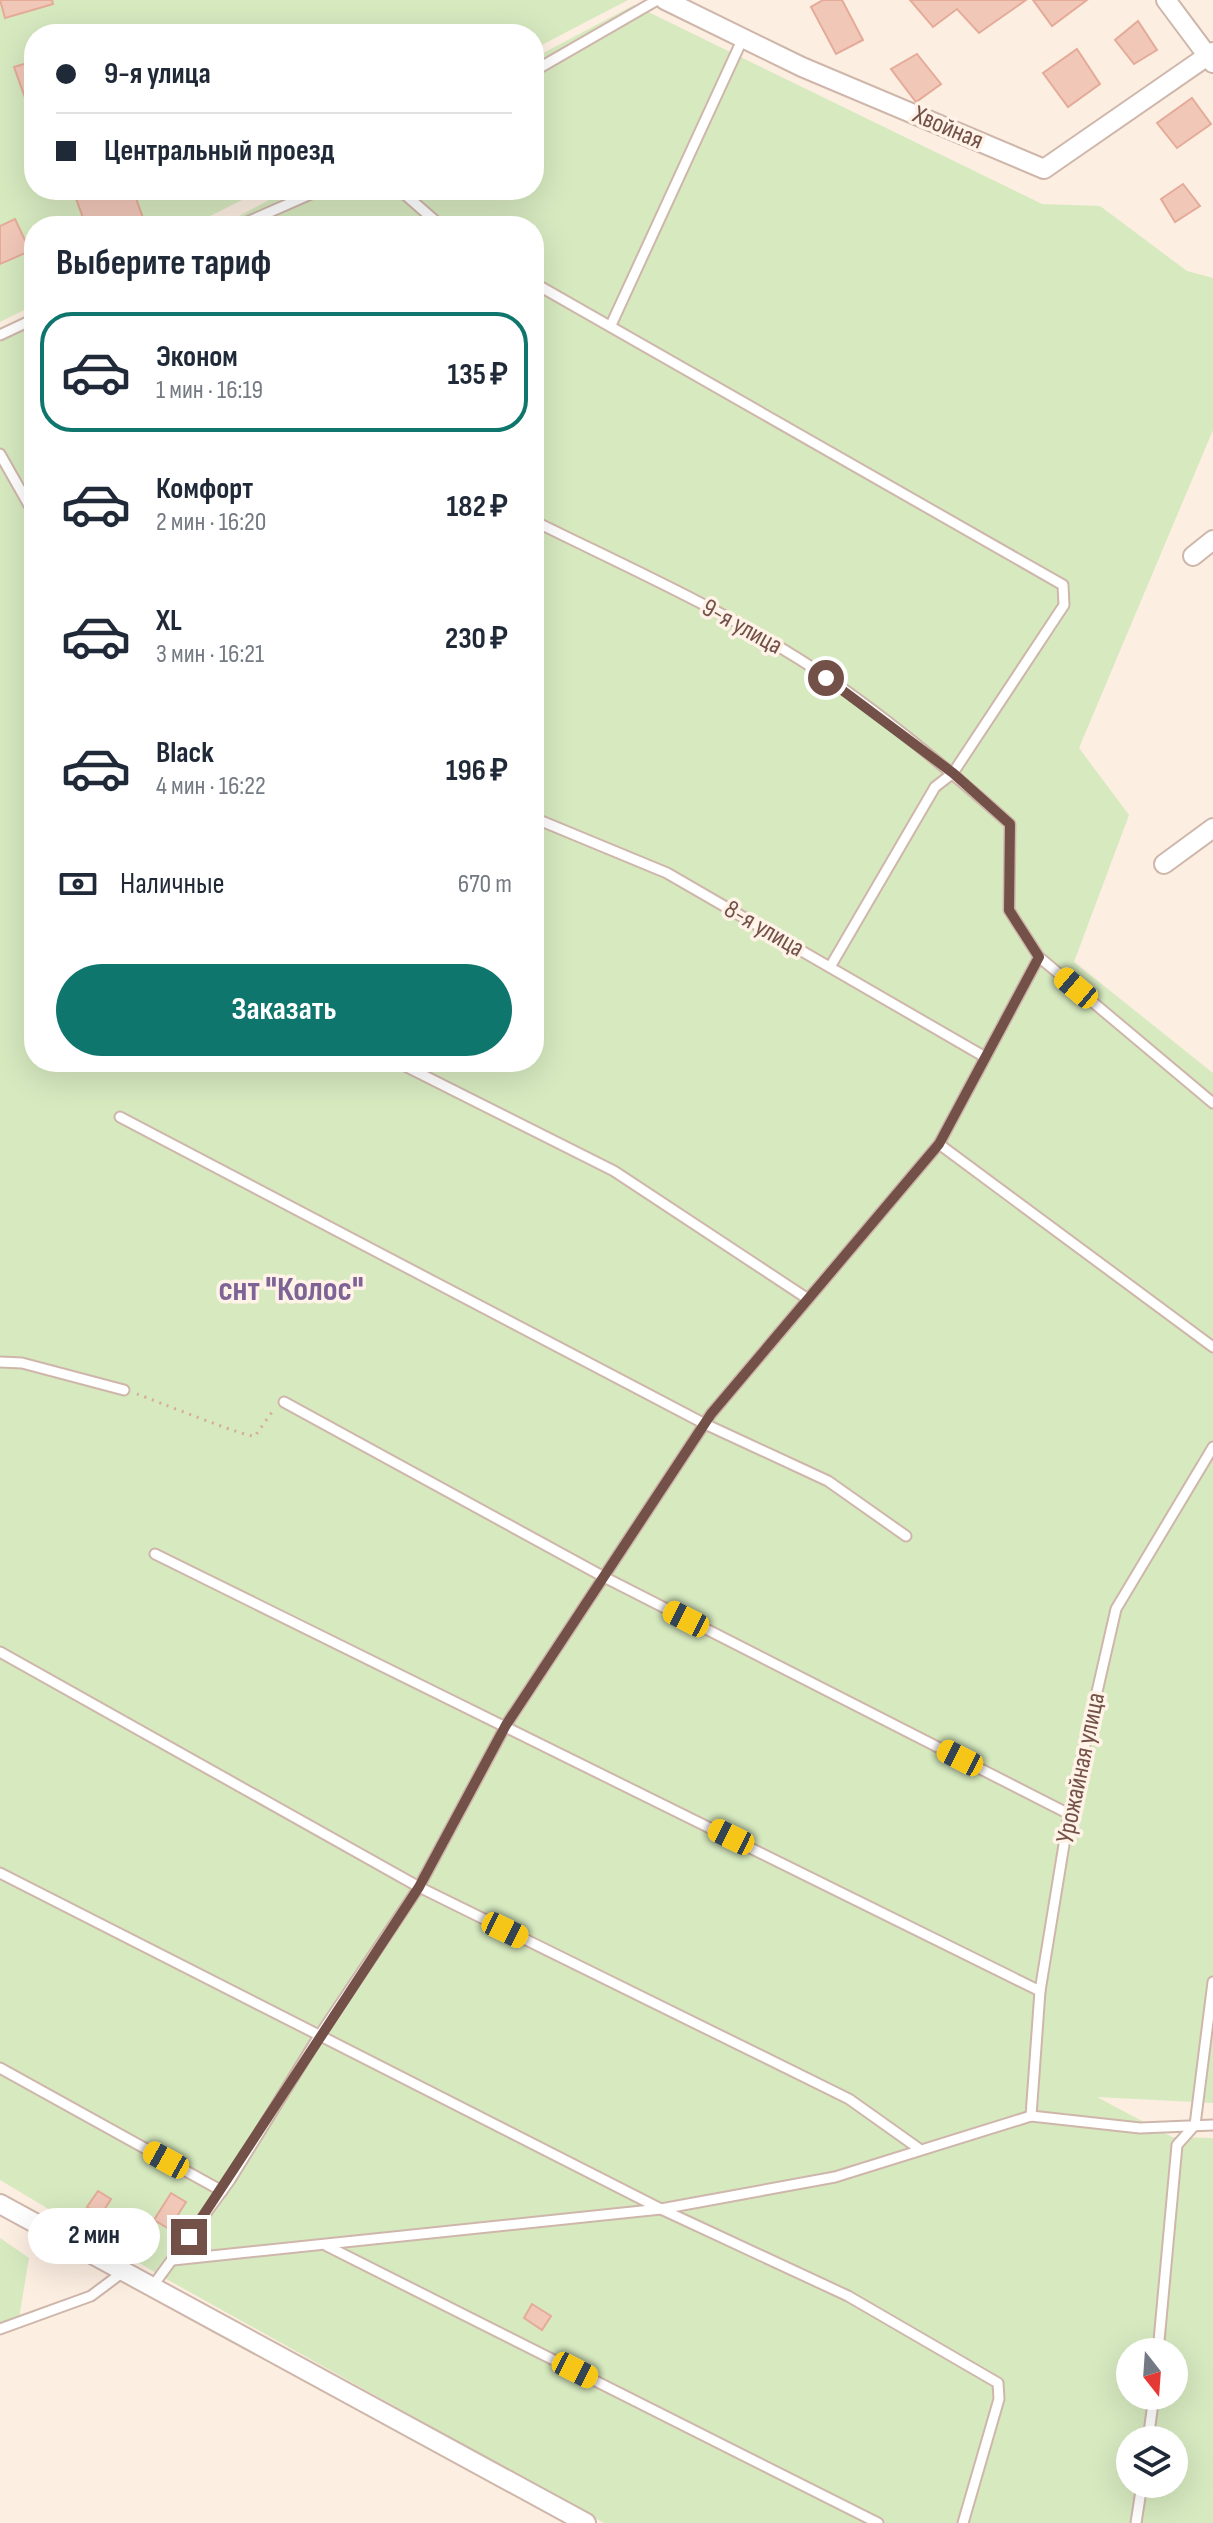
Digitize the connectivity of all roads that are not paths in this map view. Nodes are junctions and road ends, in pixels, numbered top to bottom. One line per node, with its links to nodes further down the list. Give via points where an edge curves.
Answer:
1 (657, 0): 6 (lane)
2 (665, 0): 4 (street, Хвойная)
3 (1166, 0): 5 (street)
4 (743, 38): 5 (street, Хвойная, via 1044,169); 13 (lane)
5 (1211, 57)
6 (544, 65)
7 (297, 200): 9 (lane)
8 (411, 200): 10 (lane)
9 (261, 216)
10 (430, 216)
11 (544, 288): 13 (lane)
12 (24, 324): 14 (lane)
13 (611, 325): 20 (lane, via 1063,585 1064,605)
14 (0, 335)
15 (0, 454): 16 (lane)
16 (24, 496)
17 (544, 526): 20 (lane, 9-я улица, via 800,659)
18 (1213, 540): 19 (street)
19 (1193, 556)
20 (953, 773): 24 (lane, 9-я улица, via 1010,824 1009,910); 25 (lane, via 935,787)
21 (544, 822): 25 (lane, 8-я улица, via 667,873)
22 (1213, 828): 23 (street)
23 (1164, 864)
24 (1039, 957): 26 (lane); 28 (lane, 9-я улица)
25 (830, 967): 26 (lane, 8-я улица)
26 (985, 1057): 30 (lane)
27 (417, 1072): 31 (lane, via 614,1171)
28 (1213, 1103)
29 (120, 1117): 36 (lane)
30 (939, 1144): 31 (lane); 32 (lane)
31 (808, 1299): 36 (lane)
32 (1213, 1347)
33 (0, 1362): 34 (lane)
34 (124, 1390)
35 (284, 1402): 40 (lane)
36 (705, 1424): 38 (lane, via 828,1481); 40 (lane)
37 (1213, 1447): 43 (lane, Урожайная улица, via 1116,1609)
38 (906, 1536)
39 (155, 1554): 42 (lane)
40 (604, 1577): 42 (lane); 43 (lane)
41 (0, 1652): 45 (lane)
42 (506, 1725): 45 (lane); 47 (lane)
43 (1069, 1814): 47 (lane, Урожайная улица)
44 (0, 1873): 48 (lane)
45 (419, 1887): 48 (lane); 53 (lane, via 849,2099)
46 (1213, 1982): 51 (lane)
47 (1040, 1991): 50 (lane, Урожайная улица)
48 (319, 2036): 54 (lane); 56 (lane)
49 (0, 2068): 54 (lane)
50 (1031, 2116): 51 (lane, via 1140,2128); 53 (lane)
51 (1195, 2125): 52 (lane); 62 (lane, via 1177,2145)
52 (1213, 2125)
53 (918, 2148): 56 (lane, via 835,2177)
54 (222, 2191): 58 (lane)
55 (0, 2204): 59 (street)
56 (661, 2209): 57 (lane); 66 (lane, via 848,2296 998,2383 999,2399)
57 (327, 2246): 58 (lane); 65 (lane)
58 (173, 2260): 60 (lane)
59 (124, 2272): 60 (street); 61 (lane, via 91,2296)
60 (152, 2287): 64 (street)
61 (0, 2329)
62 (1159, 2338)
63 (1140, 2498): 67 (lane)
64 (586, 2523)
65 (878, 2523)
66 (963, 2523)
67 (1136, 2523)

